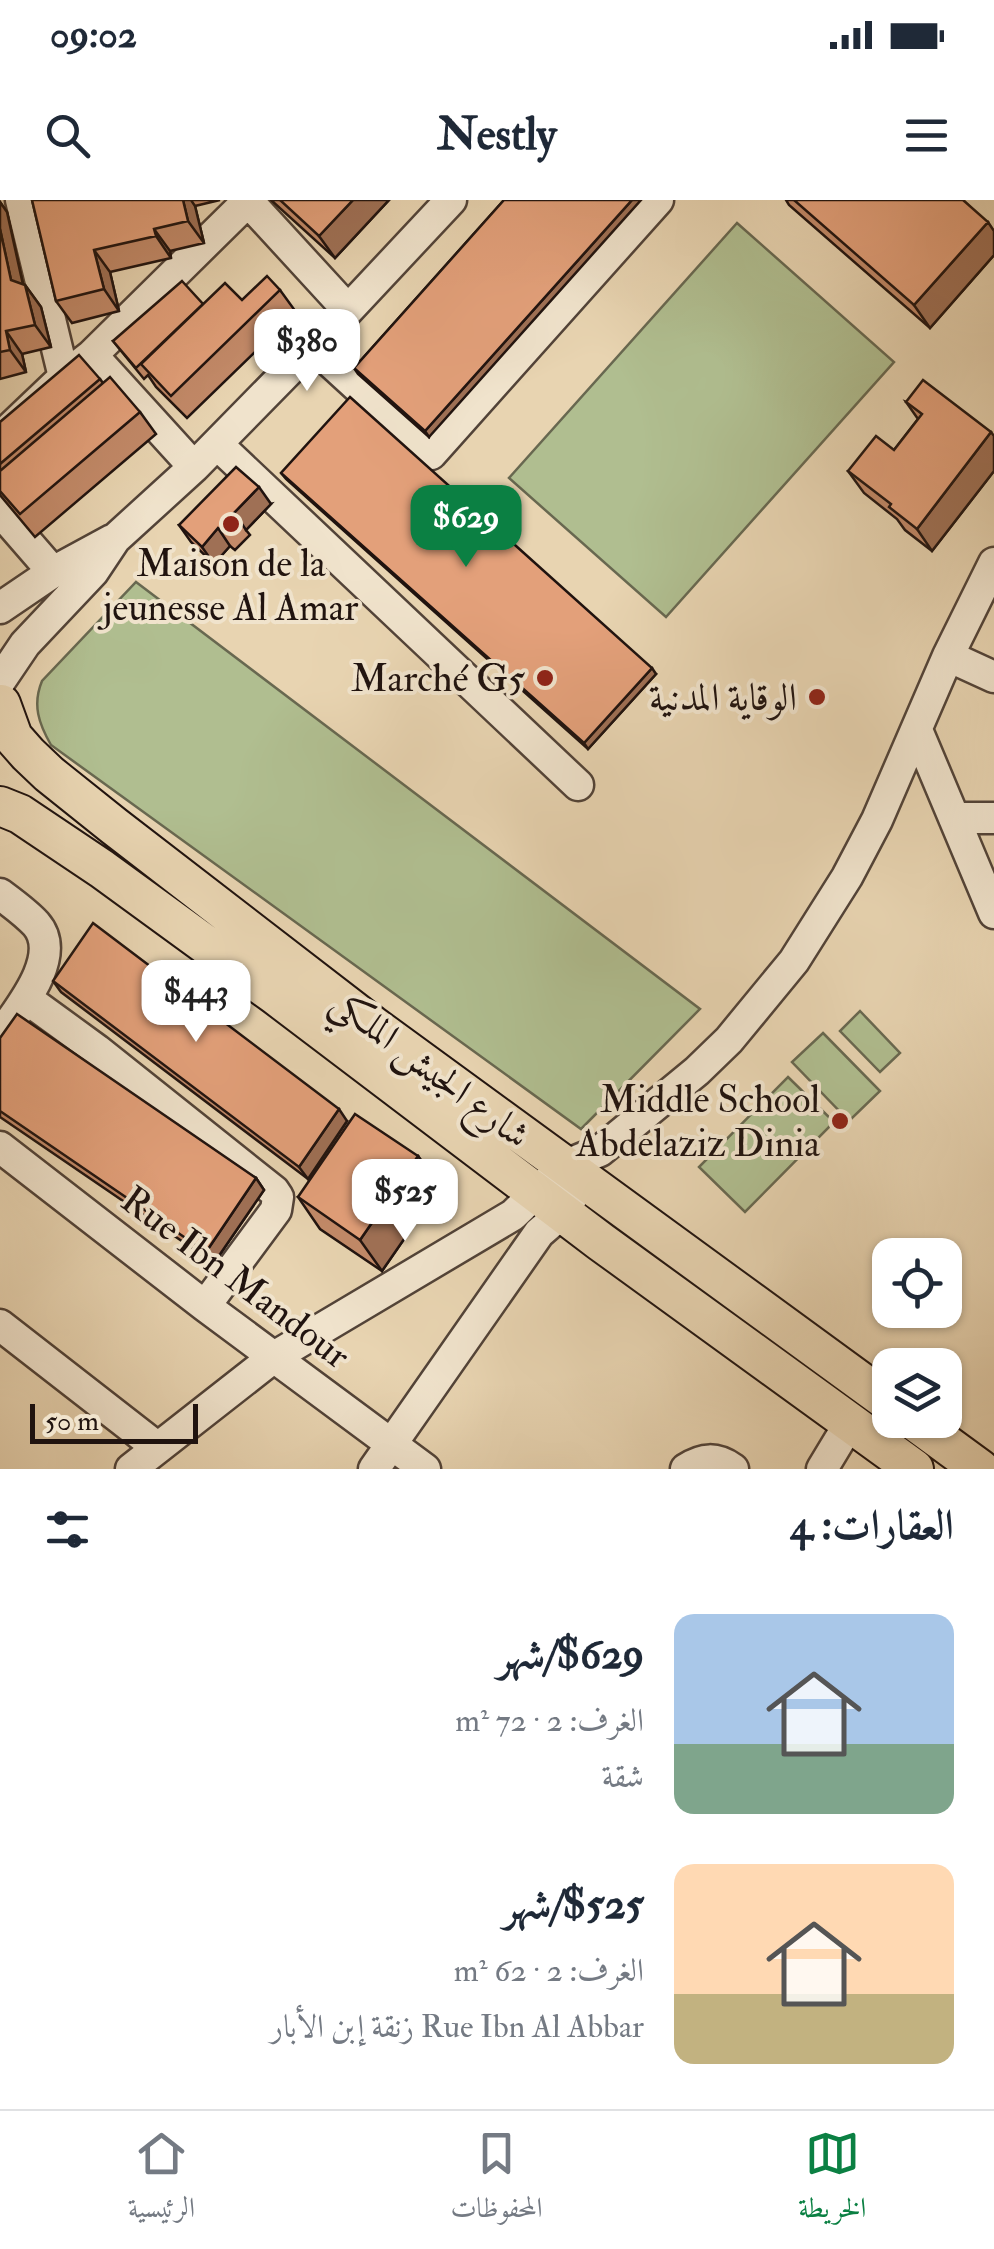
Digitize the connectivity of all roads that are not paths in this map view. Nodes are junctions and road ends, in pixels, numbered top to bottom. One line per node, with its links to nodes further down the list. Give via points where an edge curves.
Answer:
1 (21, 200): 8 (street)
2 (248, 200): 5 (street); 7 (street)
3 (450, 200): 5 (street)
4 (658, 200): 6 (street, via 431,454)
5 (348, 310): 6 (street)
6 (313, 346): 10 (street)
7 (92, 355): 8 (street); 11 (street)
8 (64, 376): 9 (street)
9 (6, 426)
10 (217, 444): 11 (street); 23 (street)
11 (194, 467): 13 (street)
12 (0, 511): 15 (street)
13 (115, 539): 15 (street); 19 (street)
14 (994, 564): 17 (street)
15 (53, 572): 16 (street)
16 (0, 608)
17 (948, 656): 18 (street); 22 (street)
18 (994, 677)
19 (0, 681)
20 (0, 702): 21 (main road); 32 (main road, شارع الجيش الملكي, via 13,737 49,774 372,1025)
21 (0, 713)
22 (917, 730): 25 (street); 32 (street, via 847,877 794,961 697,1071)
23 (578, 786)
24 (0, 806): 33 (main road, شارع الجيش الملكي, via 102,869)
25 (954, 818): 26 (street); 28 (street)
26 (994, 818)
27 (0, 894): 29 (street, via 43,936 44,963)
28 (994, 912)
29 (27, 999): 30 (street); 34 (street, via 278,1197 276,1210)
30 (0, 1036)
31 (0, 1147): 34 (street, Rue Ibn Mandour)
32 (583, 1166): 33 (street); 37 (main road, شارع الجيش الملكي)
33 (550, 1203): 36 (street, via 513,1215); 38 (main road, شارع الجيش الملكي); 41 (street, via 540,1233)
34 (204, 1306): 36 (street, Rue Ibn Mandour)
35 (1, 1328): 40 (street)
36 (274, 1358): 40 (street); 41 (street, Rue Ibn Mandour)
37 (872, 1389)
38 (851, 1422): 46 (street); 47 (main road, شارع الجيش الملكي)
39 (938, 1438): 48 (main road)
40 (158, 1448): 42 (street)
41 (384, 1457): 43 (street, Rue Ibn Mandour)
42 (131, 1469)
43 (425, 1469)
44 (686, 1469): 45 (street, via 713,1459)
45 (733, 1469)
46 (822, 1469)
47 (914, 1469)
48 (980, 1469)

